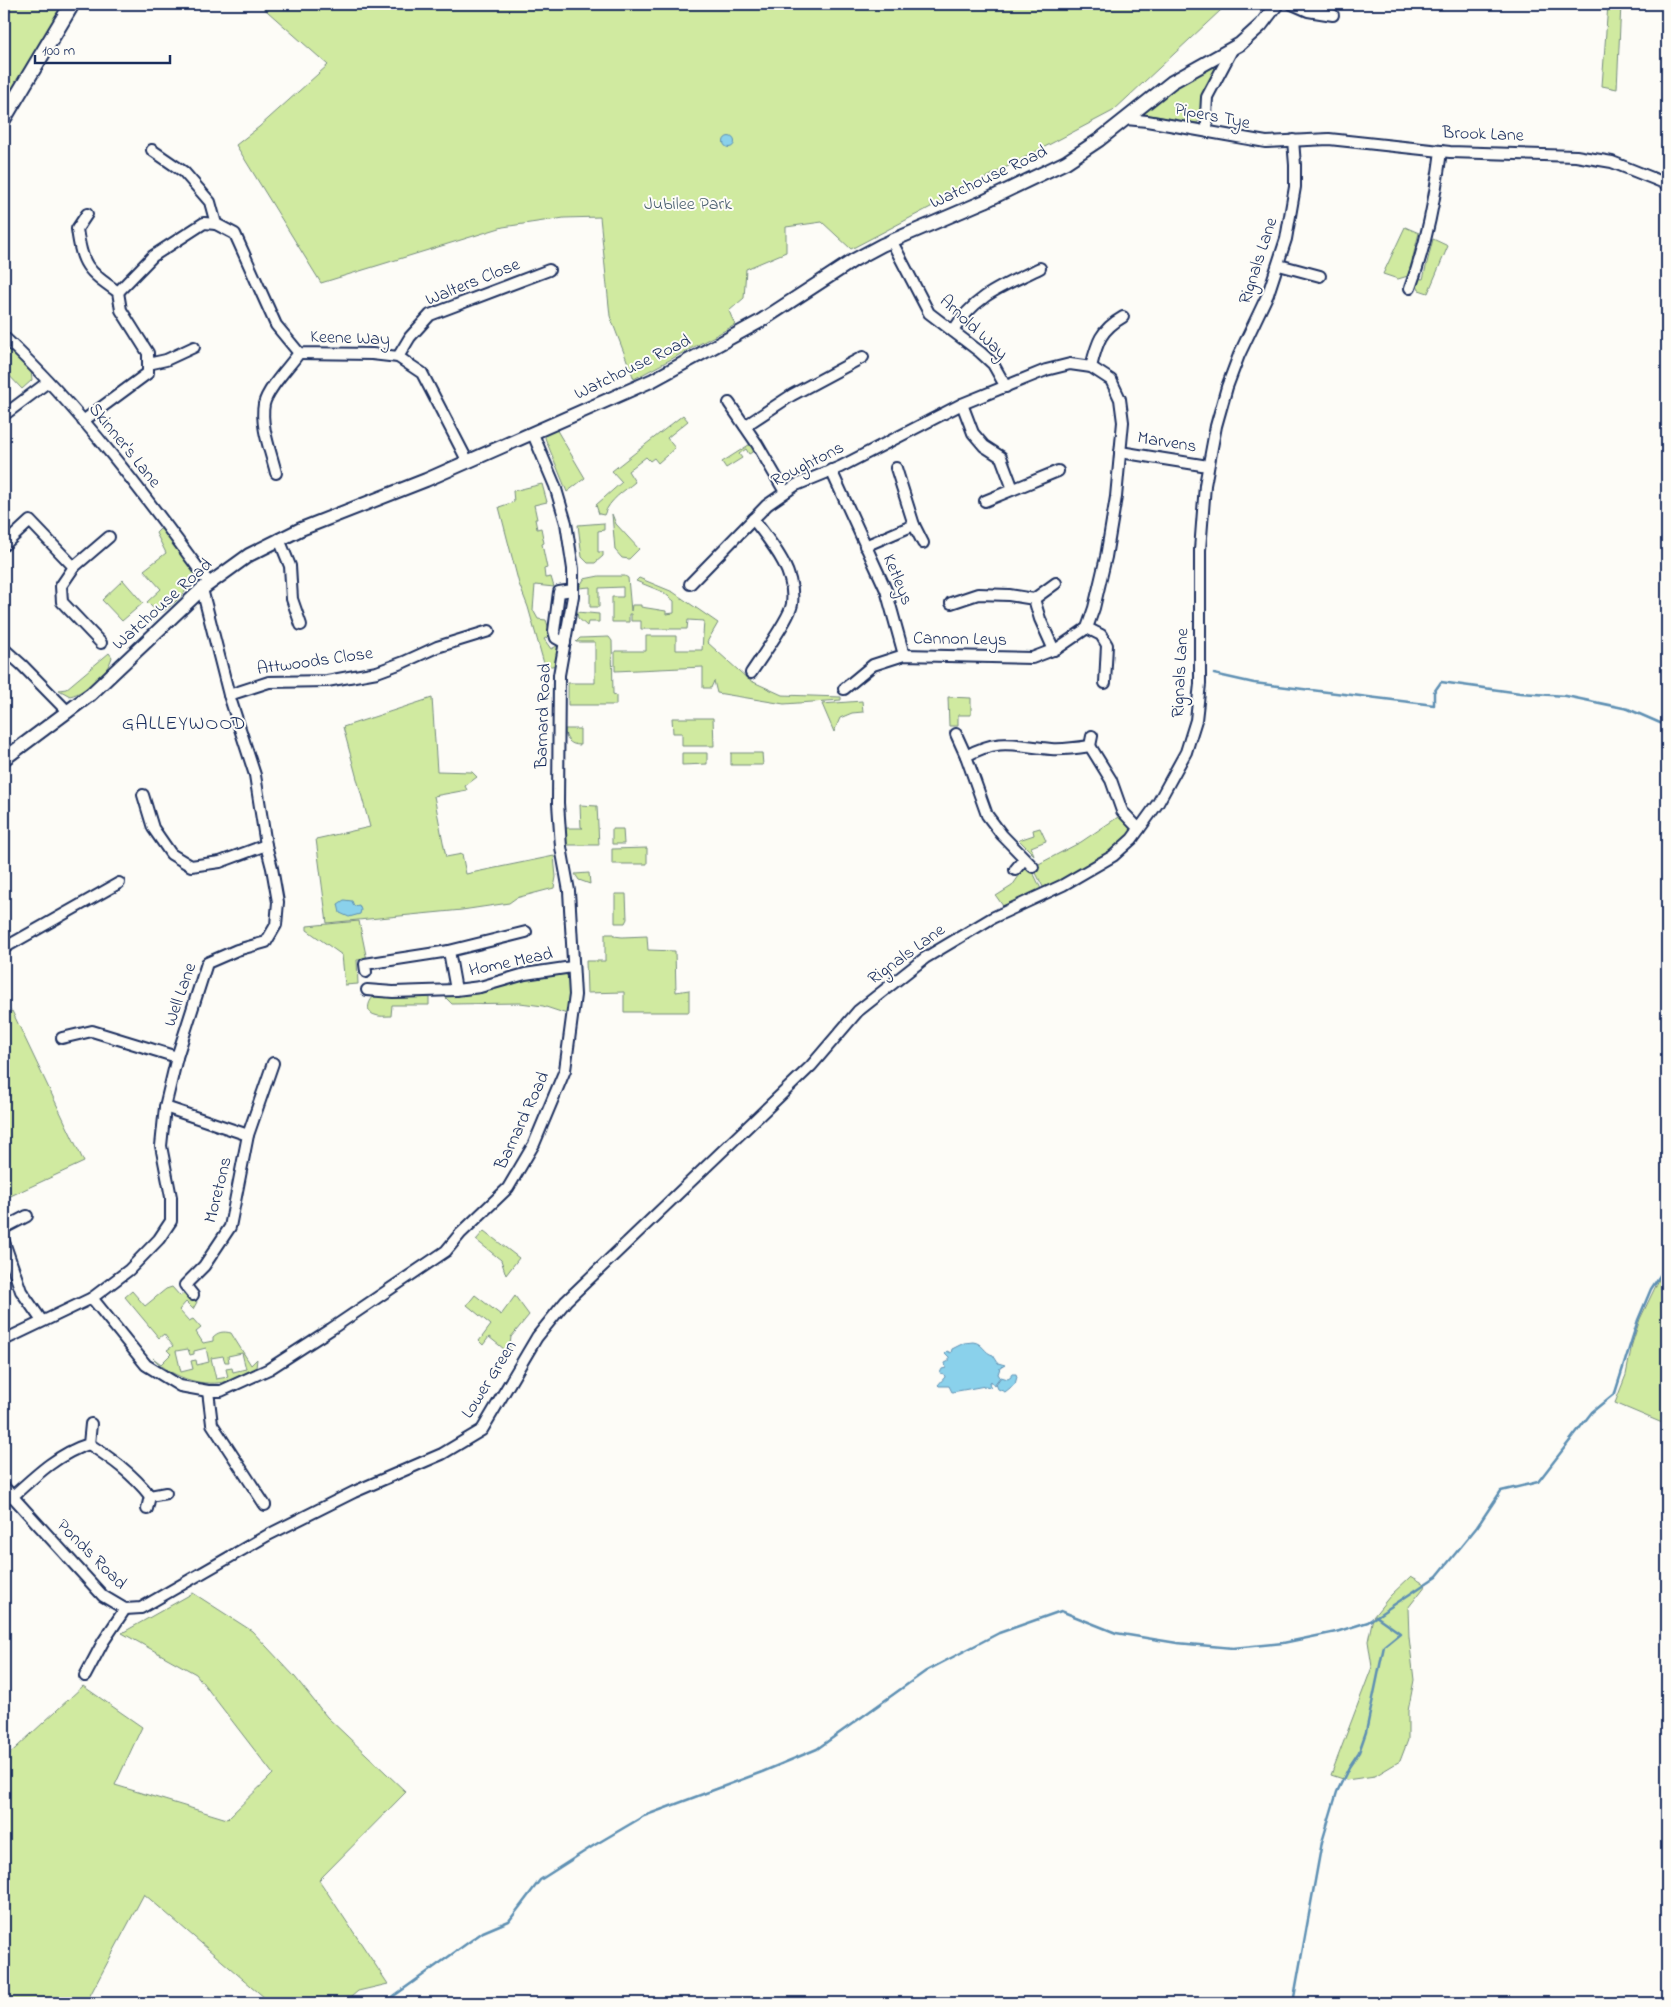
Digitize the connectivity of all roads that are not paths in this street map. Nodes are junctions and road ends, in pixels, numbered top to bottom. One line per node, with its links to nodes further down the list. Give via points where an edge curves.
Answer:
1 (72, 4): 6 (main road)
2 (1277, 4): 5 (street, Watchouse Road, via 1248,38)
3 (1292, 4): 4 (street, via 1308,12)
4 (1333, 15)
5 (1233, 48): 7 (street, Watchouse Road, via 1172,82); 8 (street, via 1207,97)
6 (4, 118)
7 (1126, 119): 8 (street, Pipers Tye); 15 (street, Watchouse Road, via 1084,151 1041,175)
8 (1208, 132): 9 (street, Pipers Tye, via 1258,142)
9 (1293, 140): 11 (street, Brook Lane, via 1338,139); 16 (street, Rignals Lane, via 1293,201)
10 (152, 150): 14 (street, via 184,172 210,202)
11 (1441, 151): 12 (street, Brook Lane, via 1576,156 1612,162); 20 (street, via 1431,217)
12 (1667, 184)
13 (87, 214): 21 (street, via 77,229 81,254 94,274)
14 (216, 224): 21 (street, via 204,223 152,256); 26 (street, Keene Way, via 235,234 276,325)
15 (891, 240): 23 (street, Arnold Way, via 922,302 930,313); 38 (street, Watchouse Road, via 712,349 653,380)
16 (1279, 264): 19 (street); 41 (street, Rignals Lane, via 1232,372)
17 (1040, 268): 23 (street, via 981,299 966,311)
18 (549, 270): 27 (street, Walters Close, via 430,315)
19 (1320, 276)
20 (1410, 288)
21 (118, 292): 29 (street, via 120,310 148,353)
22 (1124, 317): 30 (street, via 1100,337)
23 (953, 331): 32 (street, Arnold Way, via 993,364)
24 (4, 337): 31 (street, Skinner's Lane)
25 (194, 347): 29 (street)
26 (299, 353): 27 (street, Keene Way); 45 (street, via 271,389 264,404 264,427)
27 (398, 357): 40 (street, Keene Way, via 422,373)
28 (863, 357): 37 (street, via 792,395)
29 (148, 364): 36 (street, via 148,373)
30 (1091, 367): 32 (street, Roughtons, via 1058,366); 39 (street, Roughtons, via 1112,380 1120,399 1123,422)
31 (48, 382): 35 (street); 36 (street, Skinner's Lane)
32 (1006, 387): 34 (street, Roughtons)
33 (729, 402): 37 (street)
34 (962, 404): 43 (street, Roughtons); 46 (street, via 973,433 984,446 1001,457)
35 (4, 415)
36 (83, 421): 59 (street, Skinner's Lane, via 162,518)
37 (745, 426): 47 (street)
38 (533, 434): 40 (street, Watchouse Road); 87 (street, Barnard Road, via 555,486 566,523 573,568 573,590 559,675 558,803 569,892)
39 (1120, 452): 41 (street, Marvens); 63 (street, via 1106,558)
40 (468, 462): 52 (street, Watchouse Road)
41 (1208, 466): 78 (street, Rignals Lane, via 1200,550 1197,714 1186,752)
42 (896, 468): 50 (street)
43 (832, 470): 47 (street, Roughtons); 55 (street, Ketleys)
44 (1058, 471): 46 (street)
45 (276, 473)
46 (1013, 489): 48 (street)
47 (785, 492): 49 (street, Roughtons)
48 (985, 501)
49 (753, 519): 58 (street, Roughtons); 69 (street, via 791,578 792,605)
50 (914, 525): 53 (street); 55 (street, Ketleys)
51 (109, 537): 56 (street)
52 (279, 539): 59 (street, Watchouse Road, via 249,555); 62 (street, via 290,566 292,599)
53 (923, 543)
54 (4, 546): 56 (street, via 30,521)
55 (865, 546): 68 (street, Ketleys, via 886,590)
56 (74, 567): 65 (street, via 61,586 62,602)
57 (1056, 583): 60 (street)
58 (690, 584)
59 (205, 586): 72 (street, Well Lane); 73 (street, Watchouse Road)
60 (1034, 599): 61 (street, via 978,594); 67 (street)
61 (951, 603)
62 (301, 625)
63 (1087, 628): 67 (street, Cannon Leys); 70 (street, via 1101,635 1106,645)
64 (489, 631): 72 (street, Attwoods Close, via 437,647 377,672 327,681 269,682)
65 (101, 644)
66 (4, 649): 73 (street)
67 (1054, 650): 68 (street, Cannon Leys, via 1032,658)
68 (904, 655): 71 (street, Cannon Leys, via 873,665)
69 (751, 673)
70 (1105, 682)
71 (844, 690)
72 (229, 695): 79 (street, Well Lane, via 255,775)
73 (68, 712): 76 (street, Watchouse Road)
74 (956, 734): 75 (street)
75 (966, 756): 78 (street, via 992,745 1020,744 1064,750 1091,741 1112,780 1122,811); 80 (street, via 987,815)
76 (4, 759)
77 (143, 795): 79 (street, via 153,828 171,854 191,866 220,862)
78 (1139, 829): 94 (street, Rignals Lane, via 1123,848 1099,865 992,918 925,958 858,1011)
79 (266, 845): 92 (street, Well Lane, via 278,902 276,925 266,942 207,963)
80 (1024, 859): 81 (street); 82 (street)
81 (1033, 867)
82 (1015, 870)
83 (119, 883): 85 (street)
84 (526, 932): 86 (street, Home Mead)
85 (4, 948)
86 (449, 951): 88 (street, Home Mead, via 365,964); 90 (street, Home Mead)
87 (572, 967): 90 (street, Home Mead); 104 (street, Barnard Road, via 575,995 565,1070 538,1136 508,1188 446,1251 337,1325 269,1369 221,1391)
88 (366, 972)
89 (366, 990): 90 (street, Home Mead)
90 (456, 990)
91 (62, 1038): 92 (street, via 92,1031)
92 (177, 1058): 95 (street, Well Lane)
93 (273, 1062): 96 (street, Moretons)
94 (811, 1066): 113 (street, Lower Green, via 566,1301 537,1337 482,1430 442,1454 354,1492 268,1535 141,1608)
95 (166, 1107): 96 (street); 101 (street, Well Lane, via 161,1146 171,1197 171,1221 159,1239 129,1270)
96 (248, 1135): 100 (street, Moretons, via 230,1227 204,1266 185,1285)
97 (26, 1216): 98 (street)
98 (4, 1228)
99 (4, 1242): 102 (street, via 21,1291)
100 (193, 1295)
101 (92, 1298): 102 (street, Well Lane); 104 (street, Barnard Road, via 146,1365 180,1386)
102 (42, 1321): 103 (street, Well Lane)
103 (4, 1340)
104 (208, 1391): 111 (street, via 212,1424)
105 (91, 1424): 106 (street)
106 (89, 1444): 109 (street, via 75,1448 45,1467); 110 (street, via 115,1460)
107 (4, 1487): 109 (street, Ponds Road)
108 (166, 1493): 110 (street)
109 (12, 1496): 113 (street, Ponds Road, via 103,1596)
110 (150, 1496): 112 (street)
111 (265, 1505)
112 (146, 1509)
113 (124, 1609): 114 (street, Ponds Road)
114 (85, 1676)

